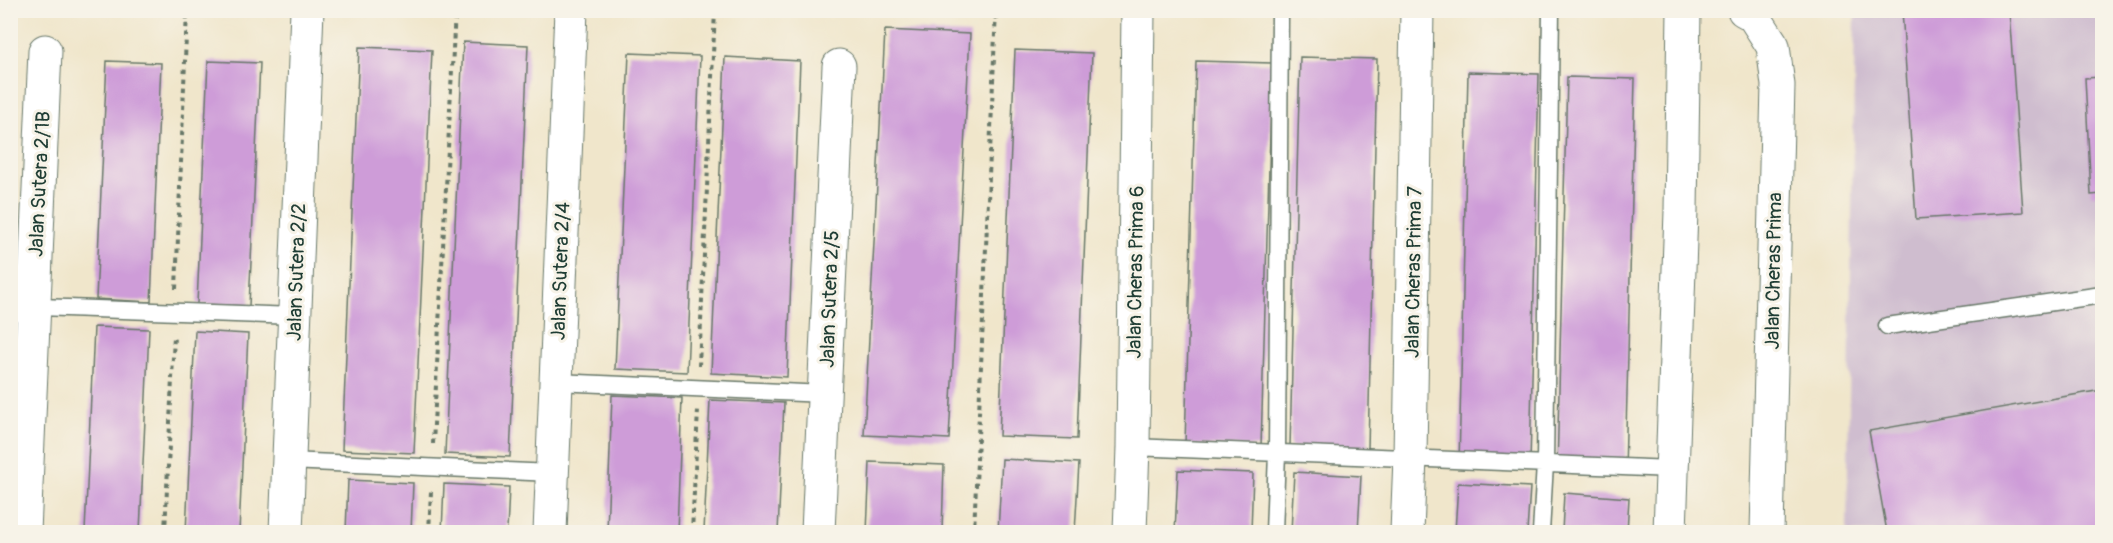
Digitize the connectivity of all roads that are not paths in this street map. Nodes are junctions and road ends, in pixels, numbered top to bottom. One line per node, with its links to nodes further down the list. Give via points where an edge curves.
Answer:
1 (307, 10): 13 (street, Jalan Sutera 2/2)
2 (571, 10): 15 (street, Jalan Sutera 2/4)
3 (1138, 10): 17 (street, Jalan Cheras Prima 6)
4 (1280, 10): 18 (lane)
5 (1417, 10): 19 (street, Jalan Cheras Prima 7)
6 (1551, 10): 21 (lane)
7 (1684, 10): 22 (street)
8 (1748, 13): 33 (street, Jalan Cheras Prima, via 1773,46 1778,85)
9 (45, 51): 12 (street, Jalan Sutera 2/1B)
10 (839, 66): 16 (street, Jalan Sutera 2/5)
11 (2103, 295): 14 (lane)
12 (22, 307): 13 (lane); 24 (street, Jalan Sutera 2/1B)
13 (295, 316): 20 (street, Jalan Sutera 2/2)
14 (1887, 326)
15 (556, 382): 16 (lane); 23 (street, Jalan Sutera 2/4)
16 (825, 394): 27 (street, Jalan Sutera 2/5)
17 (1133, 447): 18 (lane); 28 (street, Jalan Cheras Prima 6)
18 (1277, 453): 19 (lane); 29 (lane)
19 (1410, 458): 21 (lane); 30 (street, Jalan Cheras Prima 7)
20 (289, 461): 23 (lane); 25 (street, Jalan Sutera 2/2)
21 (1545, 464): 22 (lane); 31 (lane)
22 (1672, 469): 32 (street)
23 (553, 473): 26 (street, Jalan Sutera 2/4)
24 (24, 532)
25 (286, 532)
26 (550, 532)
27 (818, 532)
28 (1130, 532)
29 (1274, 532)
30 (1407, 532)
31 (1541, 532)
32 (1670, 532)
33 (1767, 532)

